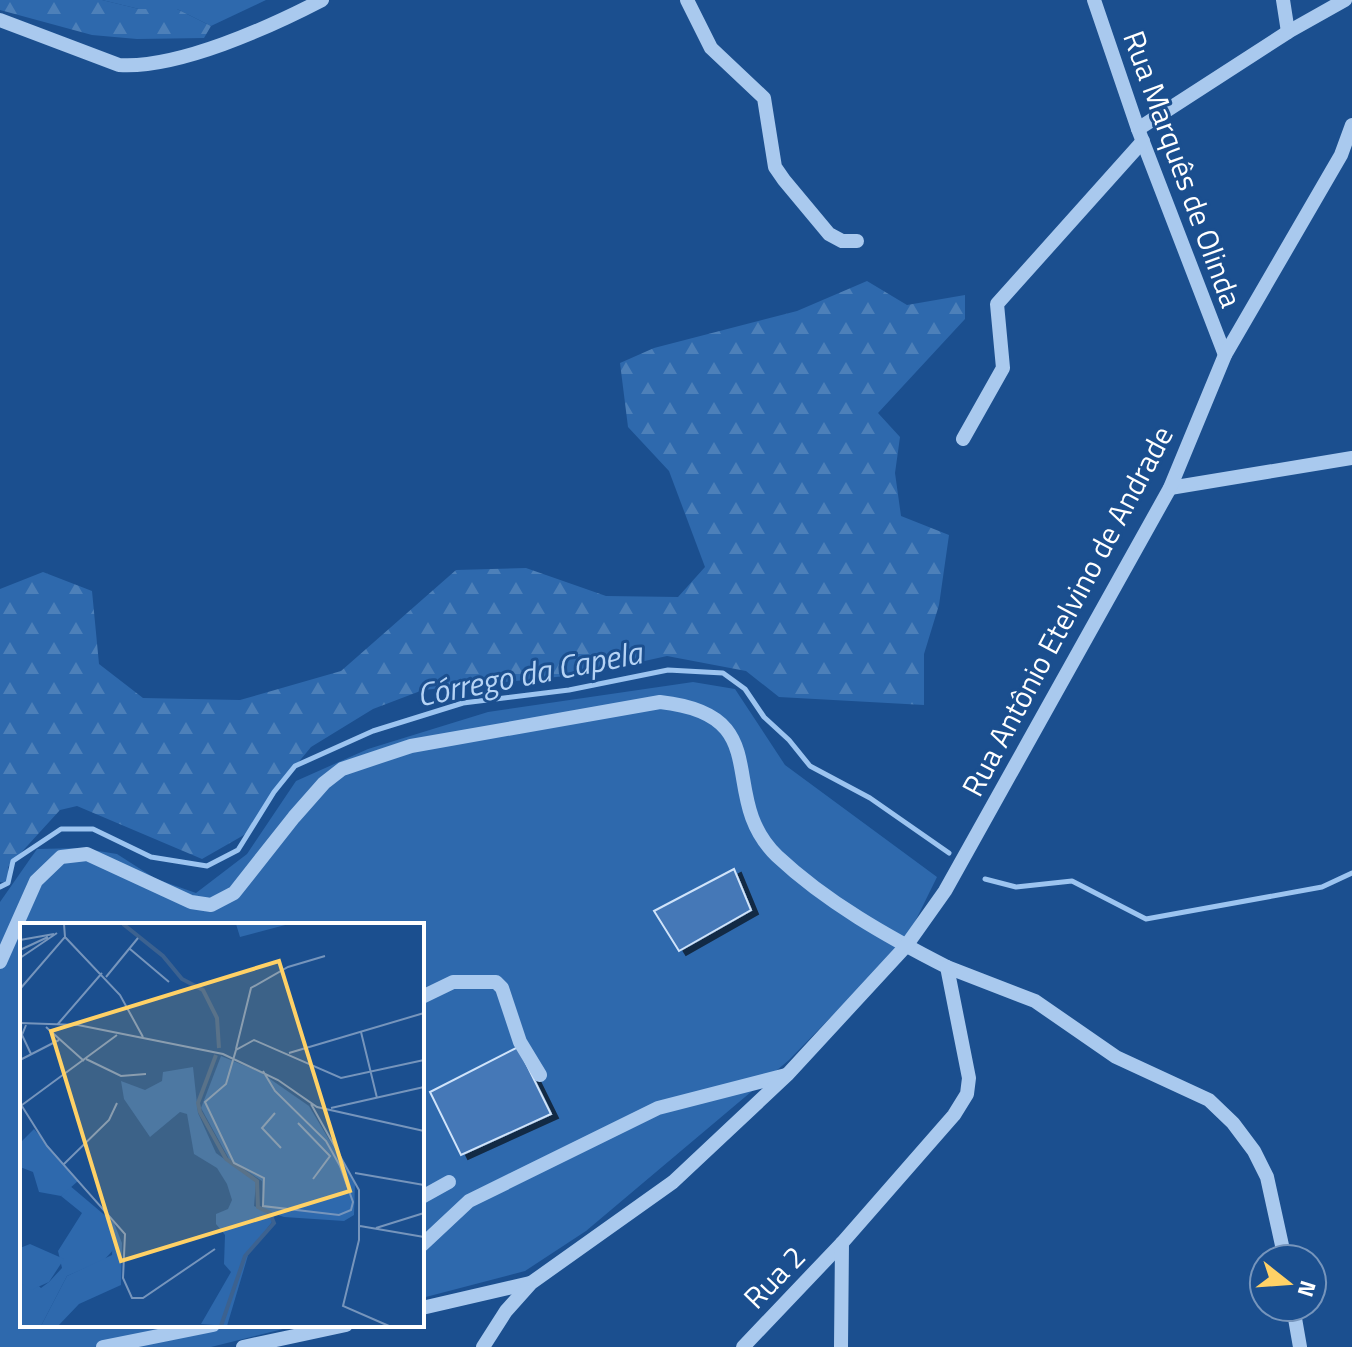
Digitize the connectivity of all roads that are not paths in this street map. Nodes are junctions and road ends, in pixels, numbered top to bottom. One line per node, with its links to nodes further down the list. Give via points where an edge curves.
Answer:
1 (322, 0): 6 (street, via 216,46 136,66 119,65)
2 (687, 0): 10 (street, via 711,48 764,98 775,167 784,180 829,234)
3 (1094, 0): 9 (street, Rua Marquês de Olinda)
4 (1283, 0): 7 (street)
5 (1345, 0): 7 (street)
6 (0, 20)
7 (1288, 32): 9 (street)
8 (1352, 125): 11 (street, Rua Antônio Etelvino de Andrade, via 1341,155)
9 (1140, 135): 11 (street, Rua Marquês de Olinda); 12 (street, via 997,304 1003,368)
10 (857, 241)
11 (1225, 355): 14 (street, Rua Antônio Etelvino de Andrade)
12 (963, 439)
13 (1352, 458): 14 (street)
14 (1170, 488): 15 (street, Rua Antônio Etelvino de Andrade, via 945,891)
15 (906, 946): 16 (street, via 850,912 776,855 754,824 733,736 716,716 660,702 411,746 342,769 294,817 234,893 211,905 191,902 87,854 61,857 36,881); 17 (street); 20 (street, Rua Antônio Etelvino de Andrade)
16 (0, 962)
17 (947, 967): 24 (street, Rua 2, via 969,1078 967,1094); 25 (street, via 1035,1001 1116,1057 1209,1100 1254,1151 1267,1177)
18 (424, 996): 19 (street, via 453,982 496,982)
19 (540, 1075)
20 (787, 1075): 23 (street, via 658,1108 469,1201); 26 (street, Rua Antônio Etelvino de Andrade, via 673,1182)
21 (449, 1182): 22 (street)
22 (424, 1196)
23 (424, 1243)
24 (842, 1243): 34 (street, Rua 2); 35 (street)
25 (1281, 1243)
26 (531, 1283): 27 (street); 33 (street)
27 (424, 1308)
28 (1296, 1323): 36 (street)
29 (203, 1327): 31 (street)
30 (337, 1327): 32 (street)
31 (103, 1347)
32 (243, 1347)
33 (483, 1347)
34 (743, 1347)
35 (841, 1347)
36 (1300, 1347)

